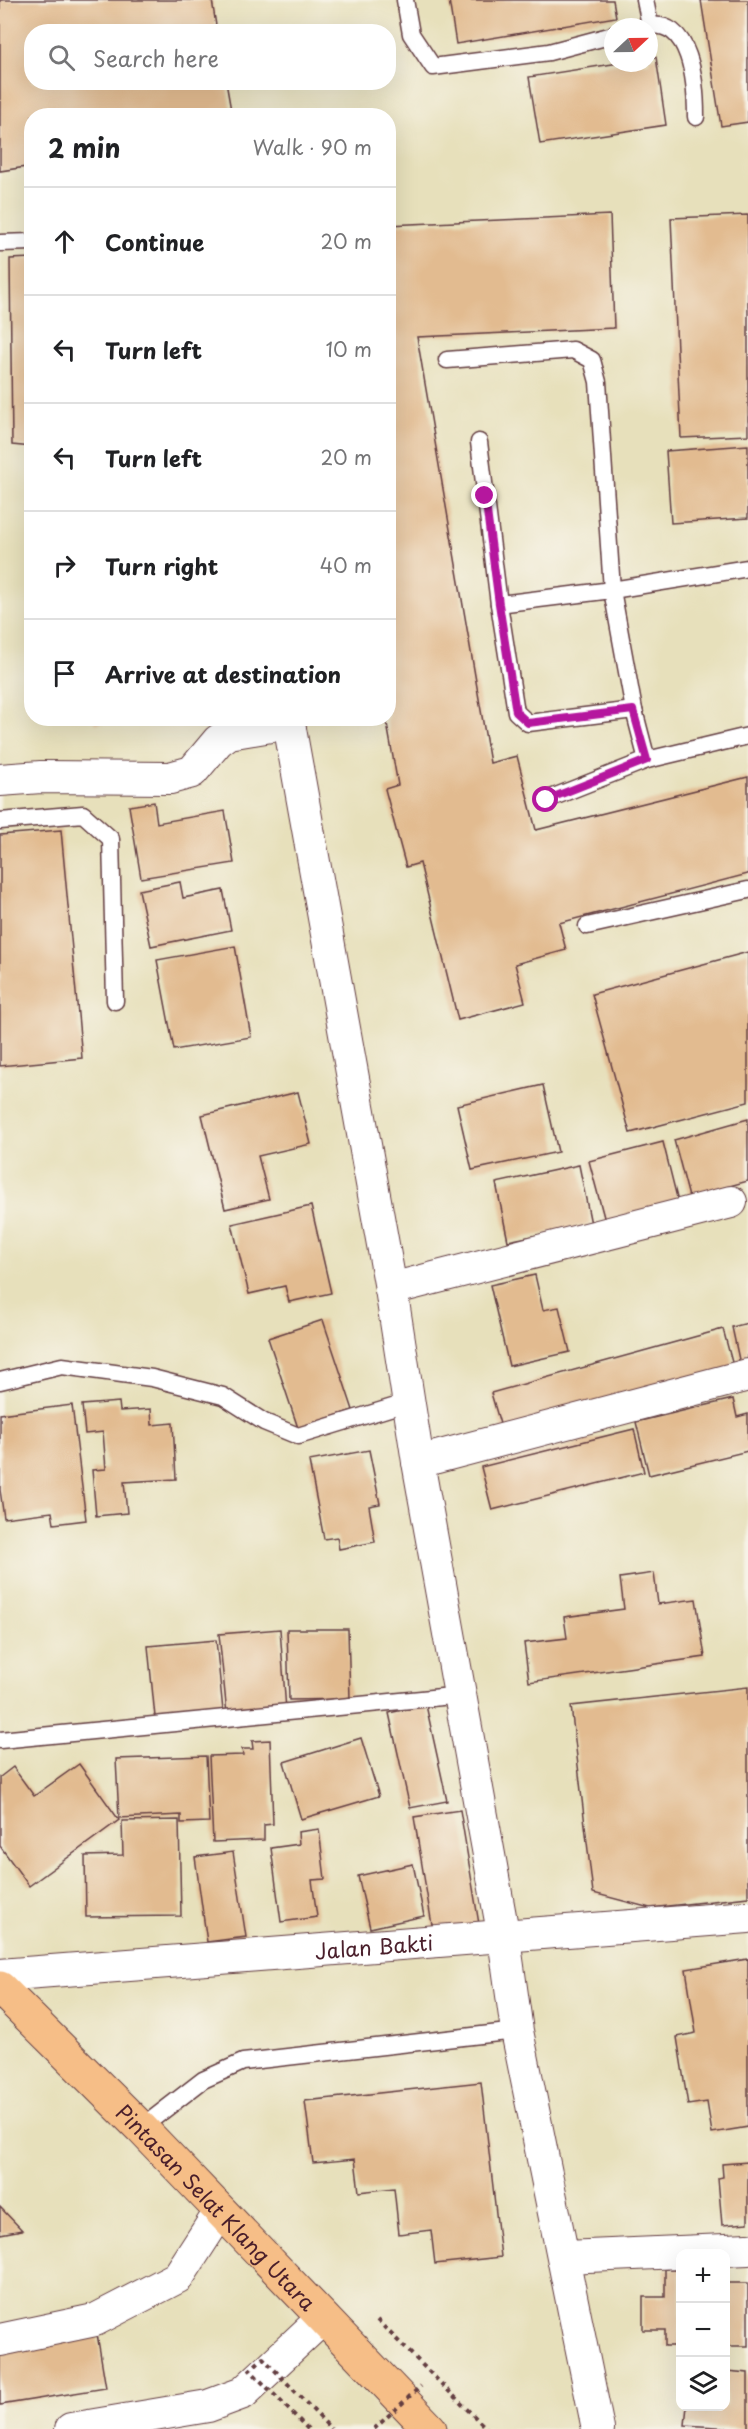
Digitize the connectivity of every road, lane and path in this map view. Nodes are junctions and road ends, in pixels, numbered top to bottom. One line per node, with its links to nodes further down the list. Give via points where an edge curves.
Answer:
1 (405, 0): 5 (lane, via 411,34 433,67 549,52)
2 (645, 0): 3 (lane)
3 (646, 18)
4 (658, 28): 6 (lane, via 680,37 695,80)
5 (604, 37)
6 (696, 117)
7 (24, 242): 8 (lane)
8 (0, 243)
9 (447, 360): 12 (lane, via 573,350 592,360 598,382)
10 (479, 442): 13 (lane)
11 (748, 568): 12 (lane)
12 (612, 590): 13 (lane); 14 (lane)
13 (499, 604): 14 (lane, via 516,712 528,723)
14 (633, 710): 18 (lane)
15 (263, 726): 19 (street, via 229,733 192,772 170,778)
16 (289, 726): 26 (street)
17 (748, 736): 18 (lane)
18 (647, 760): 20 (lane)
19 (0, 780)
20 (546, 800)
21 (0, 821): 24 (lane, via 83,814 111,839)
22 (748, 890): 23 (lane)
23 (587, 926)
24 (115, 1001)
25 (731, 1202): 26 (street)
26 (391, 1288): 29 (street)
27 (748, 1375): 30 (street)
28 (0, 1381): 29 (lane, via 62,1366 152,1378 223,1396 264,1422 298,1436)
29 (409, 1402): 30 (street)
30 (418, 1462): 31 (street)
31 (462, 1695): 32 (lane); 34 (street)
32 (0, 1740)
33 (748, 1917): 34 (street, Jalan Bakti)
34 (504, 1938): 35 (street, Jalan Bakti); 37 (street)
35 (0, 1975)
36 (0, 1988): 38 (highway, Pintasan Selat Klang Utara)
37 (517, 2031): 38 (lane, via 243,2062 203,2080); 41 (street)
38 (141, 2128): 39 (highway, Pintasan Selat Klang Utara)
39 (220, 2212): 42 (highway, Pintasan Selat Klang Utara); 43 (street, via 178,2277 95,2320)
40 (748, 2249): 41 (street)
41 (565, 2257): 50 (street)
42 (323, 2318): 45 (street, via 243,2393 208,2406); 49 (highway, Pintasan Selat Klang Utara)
43 (0, 2340)
44 (421, 2386): 48 (path, bridge)
45 (71, 2429)
46 (308, 2429): 47 (path, bridge, via 250,2370 262,2358)
47 (331, 2429)
48 (374, 2429)
49 (430, 2429)
50 (598, 2429)

